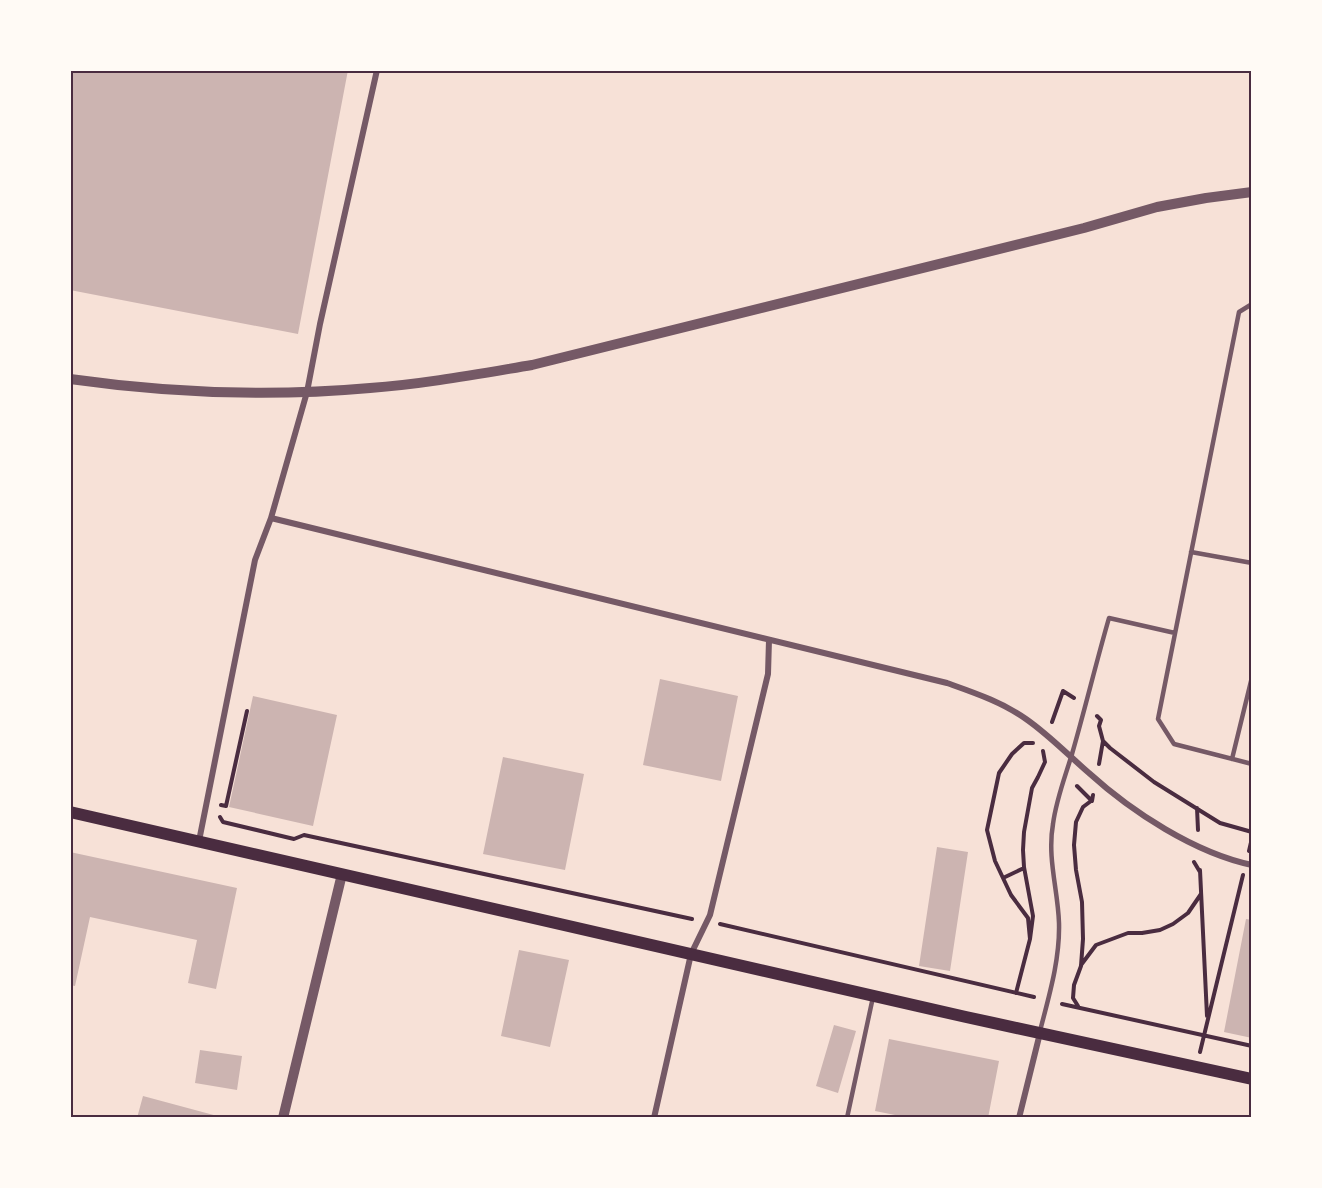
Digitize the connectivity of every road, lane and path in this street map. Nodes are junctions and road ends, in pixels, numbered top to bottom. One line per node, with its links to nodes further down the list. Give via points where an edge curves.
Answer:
1 (377, 70): 5 (street)
2 (1251, 192): 5 (street, via 1157,207 532,365 440,380)
3 (1251, 304): 7 (lane, via 1239,312)
4 (70, 379): 5 (street, via 207,392)
5 (307, 392): 6 (street)
6 (271, 518): 10 (street); 25 (street, via 255,560)
7 (1191, 552): 8 (lane); 9 (lane)
8 (1251, 563)
9 (1175, 633): 13 (lane, via 1109,618); 18 (lane, via 1158,719 1174,744)
10 (769, 640): 17 (street, via 947,683 984,696 1025,718); 34 (street, via 768,674)
11 (1251, 677): 18 (lane)
12 (1063, 691): 13 (path)
13 (1085, 706): 17 (lane); 21 (path, via 1101,720 1103,741 1110,748 1154,782)
14 (247, 711): 34 (path, via 226,806 220,805 217,813 223,822 294,839 304,835)
15 (1035, 743): 32 (path, via 1024,744 1012,754 999,773 987,830)
16 (1042, 750): 29 (path, via 1045,762 1027,809)
17 (1071, 757): 26 (street, via 1137,812); 40 (lane, via 1052,826 1051,862 1059,926)
18 (1232, 759): 19 (lane)
19 (1251, 764)
20 (1098, 800): 37 (path, via 1083,807 1076,822 1074,845 1082,902)
21 (1197, 808): 23 (path, via 1220,823); 26 (path)
22 (70, 812): 25 (main road)
23 (1251, 832)
24 (1251, 838): 28 (path)
25 (199, 842): 31 (main road)
26 (1198, 846): 28 (street); 30 (path)
27 (1190, 858): 30 (path)
28 (1248, 865): 42 (path)
29 (1024, 867): 32 (path); 35 (path, via 1033,916)
30 (1200, 872): 33 (path)
31 (342, 874): 36 (main road); 48 (street)
32 (1003, 878): 35 (path, via 1028,918)
33 (1201, 894): 37 (path, via 1188,913 1173,924 1160,930 1128,933 1096,945); 42 (path)
34 (707, 922): 36 (street); 38 (path)
35 (1030, 939): 38 (path)
36 (691, 954): 39 (main road); 49 (street)
37 (1081, 966): 41 (path, via 1073,998)
38 (1016, 993): 40 (path)
39 (873, 995): 43 (main road); 50 (lane)
40 (1047, 1000): 41 (path); 43 (lane)
41 (1078, 1007): 44 (path)
42 (1207, 1022): 44 (path)
43 (1040, 1033): 46 (main road); 51 (street)
44 (1204, 1035): 45 (path); 46 (path)
45 (1251, 1046)
46 (1197, 1067): 47 (main road)
47 (1251, 1079)
48 (283, 1118)
49 (654, 1118)
50 (847, 1118)
51 (1019, 1118)

